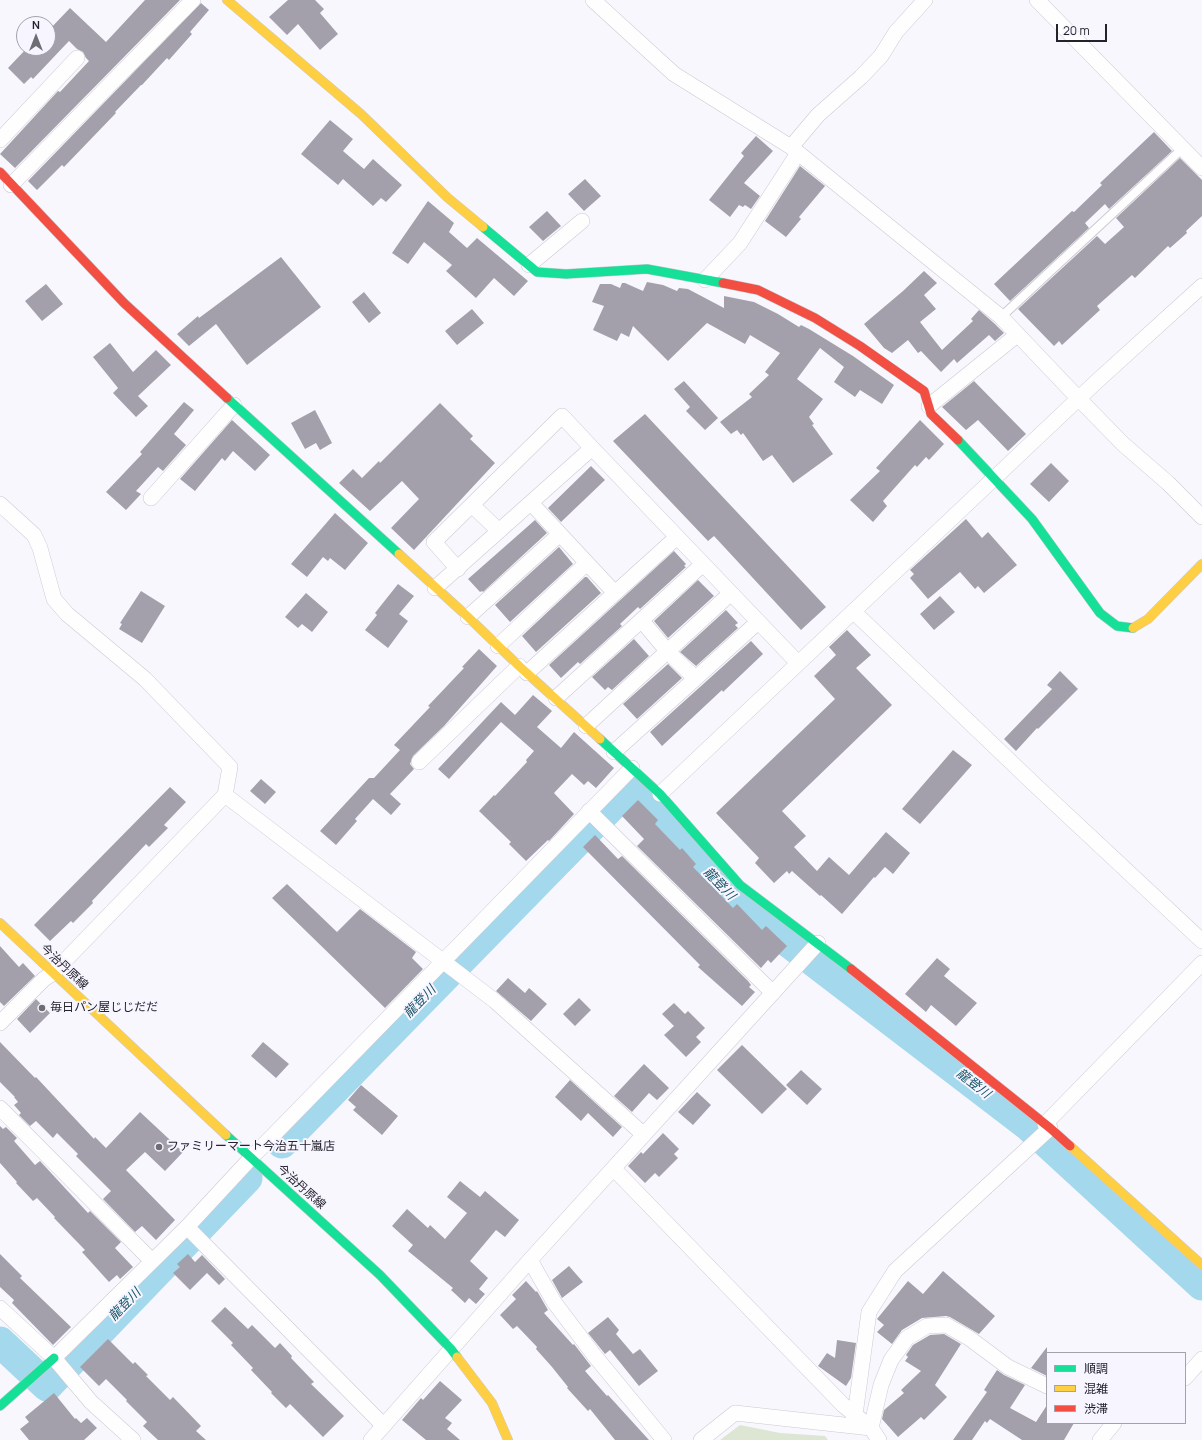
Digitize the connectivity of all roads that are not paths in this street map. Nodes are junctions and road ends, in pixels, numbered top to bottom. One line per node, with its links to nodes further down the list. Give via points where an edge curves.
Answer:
1 (193, 0): 12 (street)
2 (227, 0): 14 (street, via 361,114 448,198)
3 (593, 0): 9 (street, via 674,74)
4 (926, 0): 9 (street, via 896,32 881,56 818,115)
5 (1037, 0): 8 (street)
6 (77, 58): 7 (street)
7 (0, 140)
8 (1183, 148): 10 (street); 17 (lane)
9 (795, 150): 15 (street, via 740,243); 17 (street)
10 (1202, 168)
11 (0, 172): 12 (street)
12 (11, 185): 20 (street, via 124,303)
13 (582, 221): 14 (street)
14 (529, 265): 15 (street, via 537,272 566,274 647,269)
15 (705, 280): 21 (street, via 758,290 815,318 924,390)
16 (1202, 286): 19 (street)
17 (1001, 317): 18 (street)
18 (1017, 335): 19 (street); 21 (street)
19 (1079, 399): 23 (street); 28 (street, via 1123,444)
20 (234, 406): 24 (street); 36 (street)
21 (929, 406): 23 (street, via 931,414)
22 (592, 448): 25 (street); 27 (street, via 562,416); 31 (street)
23 (995, 479): 34 (street, via 1032,519 1100,613 1117,626 1132,628 1148,619); 39 (street)
24 (151, 498)
25 (531, 503): 29 (street); 30 (street)
26 (0, 504): 53 (street, via 34,535 54,599 67,614 145,679 230,767)
27 (472, 505): 29 (street); 35 (street, via 434,542)
28 (1202, 517)
29 (499, 531): 35 (street)
30 (560, 534): 32 (street); 40 (street)
31 (677, 537): 33 (street); 37 (street)
32 (587, 563): 37 (street); 43 (street)
33 (703, 564): 38 (street); 41 (street)
34 (1202, 564)
35 (458, 568): 36 (street)
36 (435, 588): 40 (street)
37 (615, 593): 46 (street)
38 (731, 593): 42 (street); 44 (street)
39 (854, 612): 45 (street); 57 (street)
40 (468, 617): 43 (street)
41 (642, 621): 44 (street); 48 (street)
42 (758, 622): 45 (street); 47 (street)
43 (498, 646): 46 (street)
44 (668, 652): 47 (street); 49 (street)
45 (798, 663): 54 (street)
46 (523, 670): 48 (street); 51 (street)
47 (695, 678): 50 (street)
48 (556, 698): 49 (street)
49 (586, 726): 50 (street)
50 (614, 752): 52 (street)
51 (419, 762)
52 (632, 768): 54 (street); 55 (street)
53 (225, 794): 59 (street); 61 (street)
54 (660, 794): 58 (street, via 740,885)
55 (589, 811): 59 (street); 62 (street)
56 (0, 923): 61 (street, 今治丹原線)
57 (1202, 941)
58 (818, 943): 62 (street); 65 (street)
59 (442, 961): 66 (street, via 495,1001); 67 (street)
60 (1202, 963): 65 (street)
61 (53, 973): 63 (street); 67 (street, 今治丹原線)
62 (773, 993): 66 (street)
63 (0, 1023)
64 (0, 1108): 71 (street)
65 (1047, 1126): 72 (street); 80 (street, via 895,1271 869,1312)
66 (644, 1134): 68 (street)
67 (251, 1158): 69 (street); 74 (street, 今治丹原線, via 380,1274)
68 (614, 1169): 70 (street); 80 (street)
69 (187, 1227): 71 (street); 82 (street)
70 (530, 1260): 74 (street); 87 (street, via 554,1302)
71 (152, 1261): 75 (street)
72 (1202, 1265)
73 (0, 1308): 75 (street)
74 (451, 1349): 82 (street); 86 (street, 今治丹原線, via 492,1403)
75 (54, 1358): 79 (street); 84 (street, via 91,1402)
76 (1202, 1359): 77 (street)
77 (1186, 1377)
78 (1046, 1386): 83 (street, via 1008,1367 946,1325 927,1326 907,1338 891,1360 881,1385)
79 (0, 1406)
80 (855, 1415): 83 (street)
81 (1113, 1424): 89 (street)
82 (383, 1425): 85 (street)
83 (875, 1434): 88 (street, via 735,1413)
84 (133, 1440)
85 (371, 1440)
86 (508, 1440)
87 (664, 1440)
88 (701, 1440)
89 (1100, 1440)

